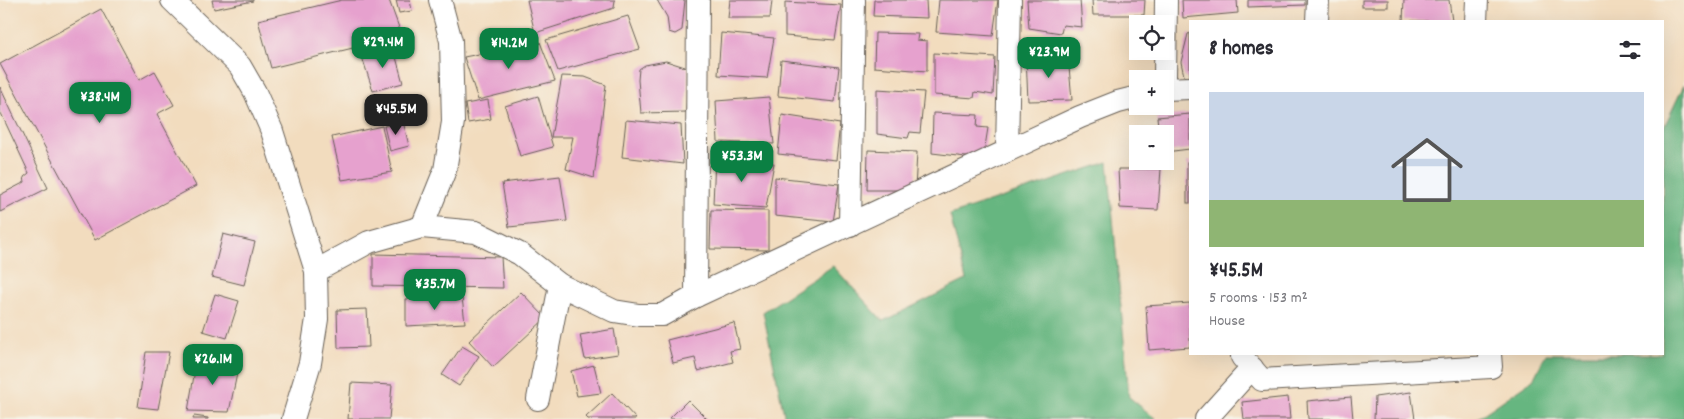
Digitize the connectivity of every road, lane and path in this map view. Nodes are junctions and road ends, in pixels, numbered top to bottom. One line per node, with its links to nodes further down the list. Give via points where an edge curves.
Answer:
1 (172, 0): 18 (street, via 240,66 255,92 272,131)
2 (440, 0): 17 (street, via 451,41 453,122 445,170)
3 (698, 0): 20 (street)
4 (854, 0): 16 (street)
5 (1010, 0): 15 (street)
6 (1166, 0): 11 (street)
7 (1318, 0): 9 (street)
8 (1477, 0): 10 (street)
9 (1318, 20)
10 (1476, 20)
11 (1165, 70)
12 (1189, 88): 13 (street)
13 (1174, 89)
14 (1129, 99): 15 (street, via 1080,117)
15 (1007, 152): 16 (street)
16 (850, 225): 20 (street)
17 (422, 227): 18 (street, via 369,242); 19 (street, via 476,232 520,254)
18 (316, 271): 24 (street, via 317,319 310,364)
19 (560, 285): 20 (street, via 614,311 639,315 662,315); 23 (street)
20 (696, 296)
21 (1490, 355): 22 (street, via 1491,367 1262,380)
22 (1247, 361): 25 (street)
23 (538, 399)
24 (293, 419)
25 (1206, 419)

